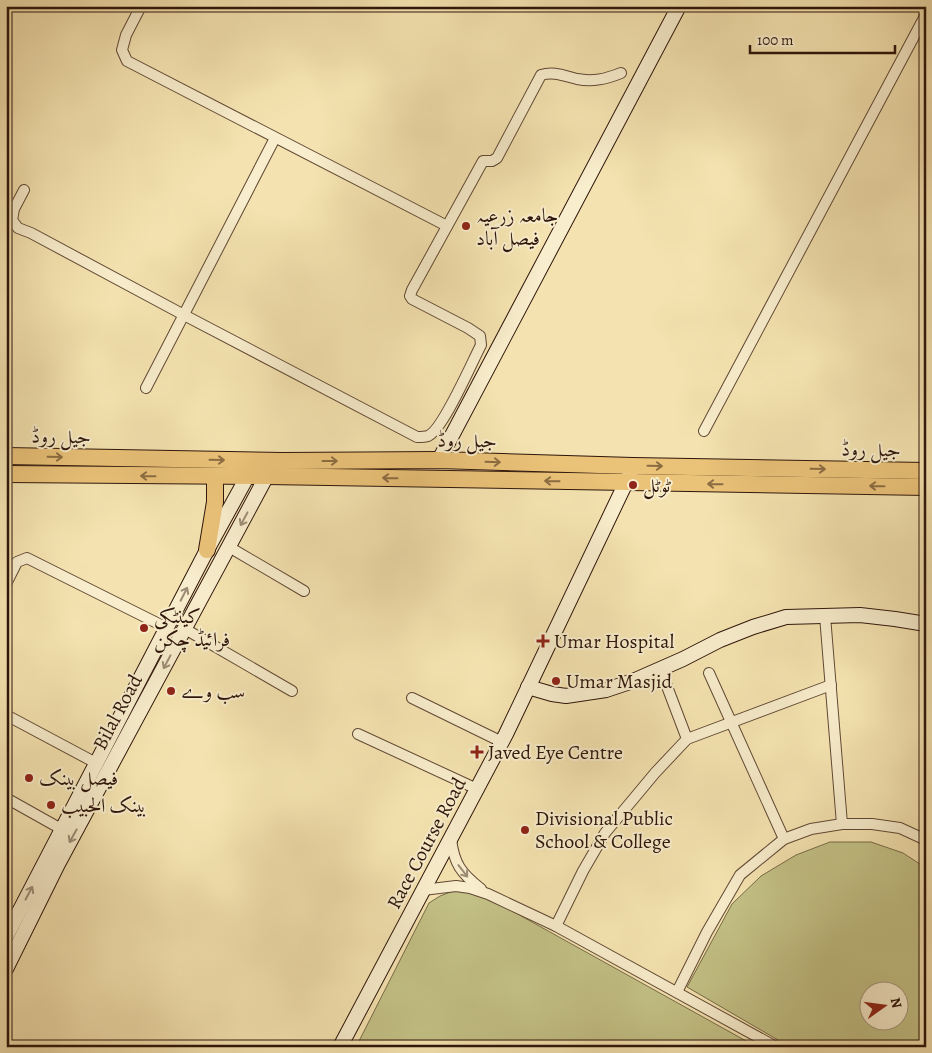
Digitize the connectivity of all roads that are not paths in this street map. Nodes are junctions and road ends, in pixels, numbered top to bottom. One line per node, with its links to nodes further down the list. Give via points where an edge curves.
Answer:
1 (141, 6): 5 (street, via 122,50 127,61)
2 (679, 6): 13 (street)
3 (926, 14): 10 (street)
4 (621, 73): 7 (street, via 604,80 551,72 541,75 497,158 483,161)
5 (275, 138): 7 (street); 8 (street)
6 (24, 190): 8 (street, via 12,220 18,228)
7 (448, 226): 8 (street, via 410,296 412,300 476,332 481,345 438,428 429,436 417,437)
8 (184, 315): 9 (street)
9 (146, 388)
10 (704, 431)
11 (6, 456): 12 (main road, جیل روڈ, one-way to 12)
12 (257, 460): 14 (main road, جیل روڈ); 19 (street, Bilal Road)
13 (439, 460): 14 (main road, جیل روڈ, one-way to 13); 15 (main road, جیل روڈ, one-way to 15)
14 (275, 461): 20 (street, Bilal Road)
15 (633, 466): 16 (main road, جیل روڈ, one-way to 16); 21 (street, Race Course Road)
16 (926, 471)
17 (6, 474): 18 (main road, جیل روڈ, one-way to 17)
18 (215, 476): 19 (main road, جیل روڈ); 24 (main road, via 215,502)
19 (247, 476): 20 (main road, جیل روڈ); 24 (street, Bilal Road)
20 (267, 476): 21 (main road, جیل روڈ, one-way to 20); 23 (street, Bilal Road, one-way to 23)
21 (626, 482): 22 (main road, جیل روڈ, one-way to 21); 34 (street, Race Course Road)
22 (926, 487)
23 (229, 547): 26 (street); 30 (street, Bilal Road)
24 (207, 550): 29 (street, Bilal Road, one-way to 24)
25 (6, 584): 29 (street, via 17,562 27,558)
26 (304, 591)
27 (826, 616): 28 (street, via 860,616); 31 (street, via 786,617 753,627); 33 (street)
28 (926, 624)
29 (167, 628): 42 (street, Bilal Road)
30 (185, 629): 35 (street); 54 (street, Bilal Road, one-way to 54, via 58,864)
31 (660, 668): 34 (street, via 633,681 566,696); 40 (street)
32 (709, 673): 38 (street)
33 (831, 685): 38 (street); 45 (street)
34 (528, 687): 41 (street, Race Course Road)
35 (292, 691)
36 (412, 698): 41 (street)
37 (6, 715): 42 (street)
38 (732, 722): 40 (street); 48 (street)
39 (358, 734): 43 (street)
40 (686, 739): 52 (street, via 605,833 582,871)
41 (502, 742): 43 (street, Race Course Road)
42 (96, 764): 46 (street, Bilal Road)
43 (477, 788): 47 (street, Race Course Road)
44 (6, 798): 46 (street)
45 (842, 824): 48 (street, via 811,829); 49 (street, via 900,828)
46 (63, 830): 53 (street, Bilal Road, one-way to 46)
47 (451, 839): 50 (street, Race Course Road); 51 (street, one-way to 51, via 453,857 472,882)
48 (784, 839): 55 (street, via 740,876)
49 (926, 840)
50 (423, 890): 51 (street, via 463,887); 56 (street, Race Course Road)
51 (488, 894): 52 (street)
52 (556, 926): 55 (street)
53 (7, 936)
54 (6, 969)
55 (677, 992): 57 (street)
56 (340, 1047)
57 (776, 1047)

